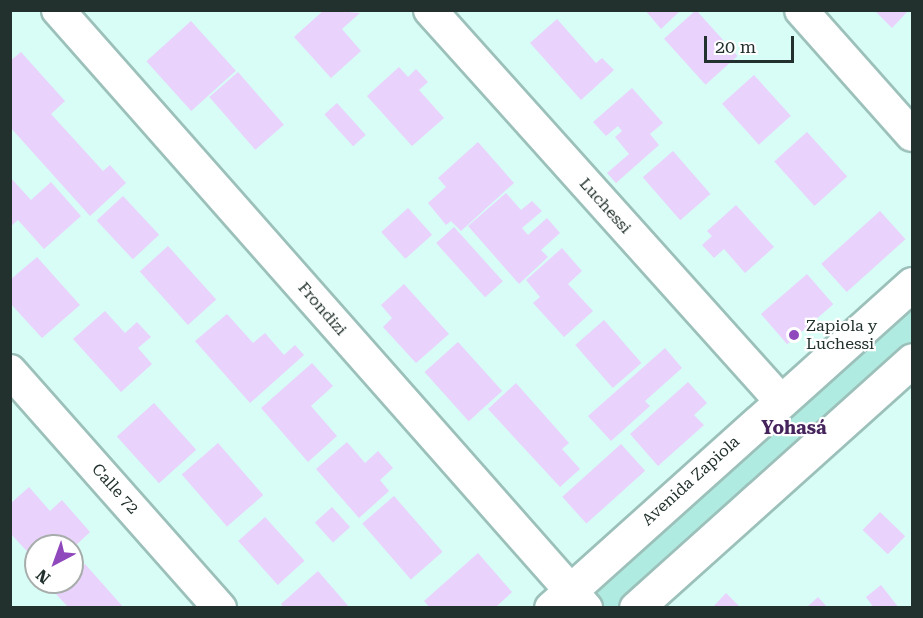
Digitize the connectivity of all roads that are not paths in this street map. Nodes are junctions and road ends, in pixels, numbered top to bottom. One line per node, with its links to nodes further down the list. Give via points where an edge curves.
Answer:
1 (58, 10): 9 (street, Frondizi)
2 (430, 10): 8 (street, Luchessi)
3 (801, 10): 4 (street)
4 (912, 135)
5 (912, 284): 8 (main road, Avenida Zapiola)
6 (912, 360): 11 (main road)
7 (10, 371): 10 (street, Calle 72)
8 (781, 401): 9 (main road, Avenida Zapiola)
9 (569, 602)
10 (220, 608)
11 (636, 608)

